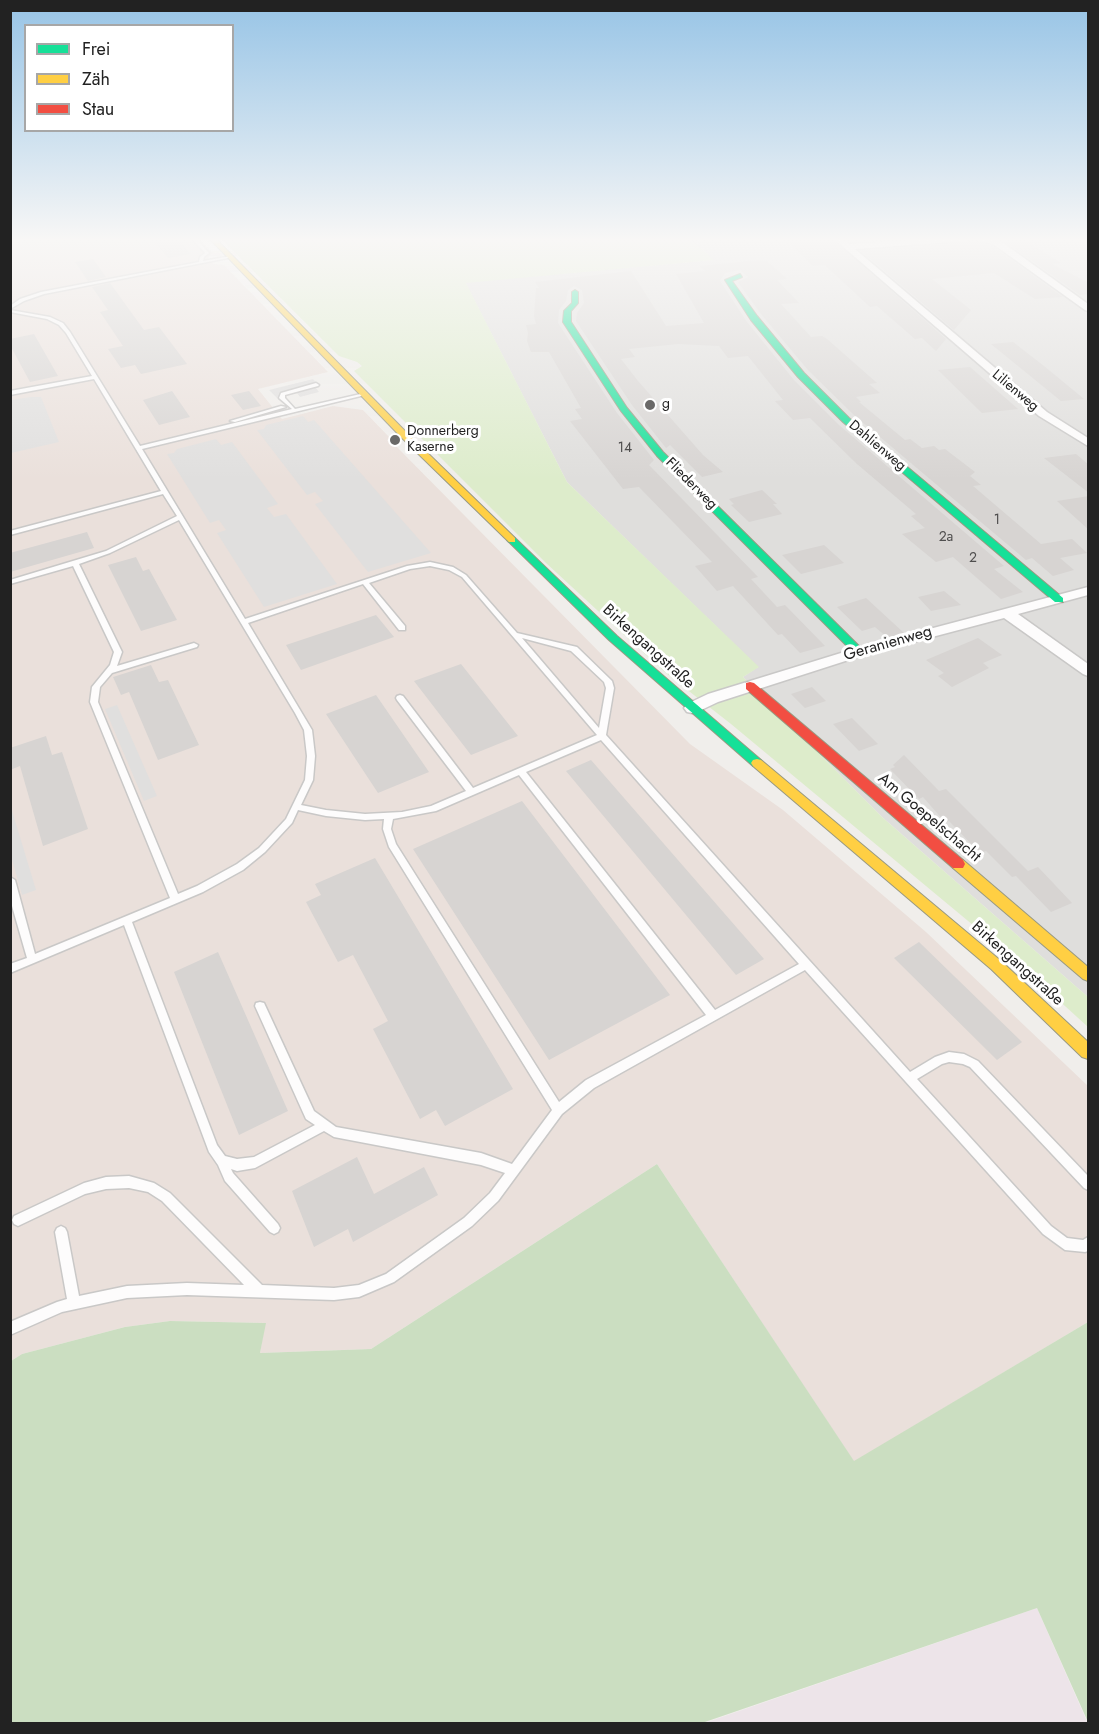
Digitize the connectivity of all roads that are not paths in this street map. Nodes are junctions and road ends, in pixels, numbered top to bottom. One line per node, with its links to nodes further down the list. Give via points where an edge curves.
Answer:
1 (50, 319): 6 (lane, via 61,324)
2 (291, 319): 8 (street, Birkengangstraße)
3 (567, 319): 28 (street, Fliederweg, via 624,409 660,454)
4 (755, 319): 22 (street, Dahlienweg, via 801,375 846,420)
5 (931, 319): 13 (street, Lilienweg, via 1043,414)
6 (95, 377): 9 (lane); 14 (lane)
7 (316, 385): 10 (lane, via 283,394)
8 (361, 391): 10 (lane); 11 (lane); 33 (street, Birkengangstraße, via 587,613)
9 (10, 393)
10 (289, 406): 11 (lane); 12 (lane)
11 (305, 408): 12 (lane)
12 (205, 431): 14 (lane)
13 (1089, 443)
14 (138, 448): 15 (lane)
15 (165, 492): 16 (lane); 17 (lane)
16 (180, 517): 18 (lane, via 108,552); 24 (lane)
17 (10, 533)
18 (75, 563): 19 (lane); 30 (lane, via 116,645 117,656)
19 (10, 582)
20 (365, 582): 24 (lane); 25 (lane); 26 (lane, via 409,567 430,564 451,568 464,576)
21 (1089, 591): 22 (street, Geranienweg)
22 (1059, 600): 23 (street, Geranienweg)
23 (1008, 614): 28 (street, Geranienweg); 29 (street)
24 (243, 621): 37 (lane, via 308,730 311,768)
25 (402, 628)
26 (513, 634): 34 (lane); 34 (lane, via 574,649 608,681)
27 (194, 645): 30 (lane)
28 (859, 652): 31 (street, Geranienweg)
29 (1089, 671)
30 (107, 672): 40 (lane, via 96,687 94,702)
31 (750, 686): 33 (street, Geranienweg); 45 (street, Am Goepelschacht)
32 (400, 698): 36 (lane)
33 (692, 708): 48 (street, Birkengangstraße, via 996,965)
34 (602, 736): 35 (lane); 43 (lane)
35 (520, 771): 36 (lane); 47 (lane)
36 (471, 792): 38 (lane, via 432,808)
37 (297, 807): 38 (lane, via 346,815); 40 (lane, via 279,833 240,867)
38 (389, 816): 50 (lane, via 387,830 392,845)
39 (10, 880): 42 (lane)
40 (175, 899): 41 (lane)
41 (127, 920): 42 (lane); 52 (lane, via 213,1148)
42 (33, 960): 44 (lane)
43 (806, 965): 47 (lane); 49 (lane)
44 (10, 969)
45 (1089, 975)
46 (260, 1006): 51 (lane, via 310,1115)
47 (713, 1016): 50 (lane, via 590,1084)
48 (1089, 1052)
49 (910, 1078): 54 (lane, via 949,1057 974,1064); 58 (lane, via 1047,1230 1065,1244)
50 (558, 1110): 53 (lane)
51 (325, 1125): 52 (lane, via 255,1162 237,1165); 53 (lane, via 334,1132 481,1159)
52 (222, 1161): 56 (lane, via 229,1177)
53 (514, 1170): 59 (lane, via 468,1222 390,1278 359,1291 334,1294)
54 (1089, 1184)
55 (18, 1220): 59 (lane, via 106,1183 129,1182 150,1187 166,1197)
56 (274, 1228)
57 (61, 1232): 60 (lane)
58 (1089, 1243)
59 (260, 1292): 60 (lane, via 127,1292)
60 (74, 1304): 61 (lane)
61 (10, 1329)

